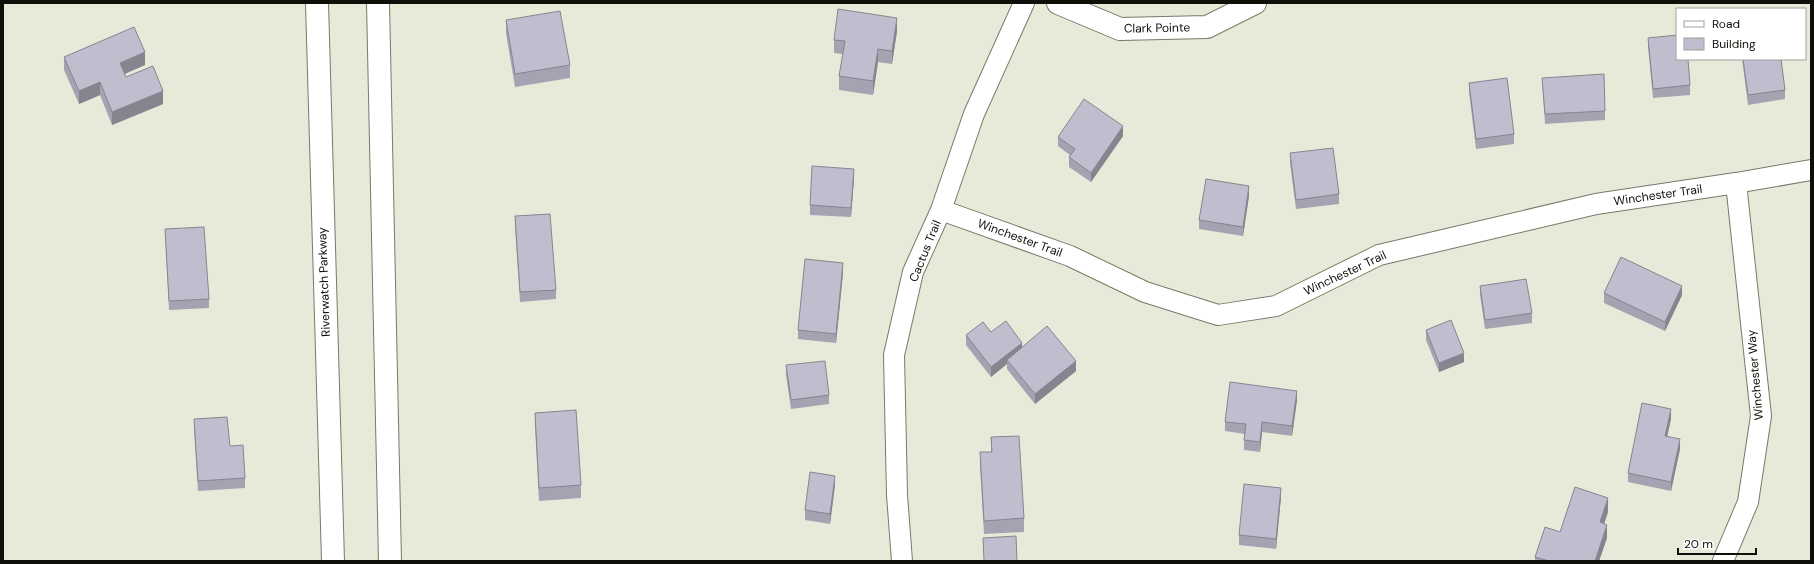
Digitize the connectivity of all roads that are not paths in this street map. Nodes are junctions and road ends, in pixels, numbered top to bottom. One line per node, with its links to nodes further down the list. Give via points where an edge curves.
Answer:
1 (317, 3): 9 (main road, Riverwatch Parkway)
2 (378, 3): 10 (main road)
3 (1024, 3): 8 (street, Cactus Trail, via 974,114)
4 (1058, 3): 5 (main road, Clark Pointe, via 1120,30 1207,27)
5 (1255, 3)
6 (1811, 170): 7 (street, Winchester Trail)
7 (1736, 183): 8 (street, Winchester Trail, via 1596,204 1378,255 1276,306 1218,315 1145,292 1070,256); 12 (street, Winchester Way, via 1761,416 1748,502)
8 (942, 210): 11 (street, Cactus Trail, via 913,272 894,355 897,495)
9 (333, 561)
10 (390, 561)
11 (902, 561)
12 (1723, 561)

